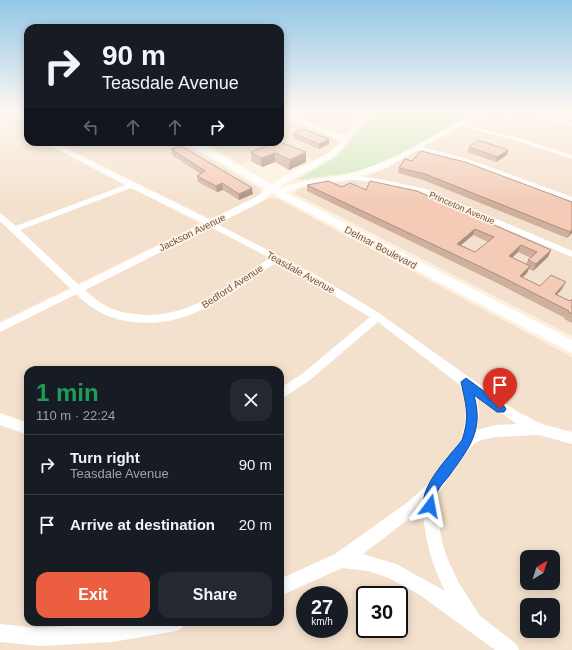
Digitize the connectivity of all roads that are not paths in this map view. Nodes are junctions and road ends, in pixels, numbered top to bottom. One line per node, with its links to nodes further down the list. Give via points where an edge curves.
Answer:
1 (342, 143): 10 (street, Jackson Avenue, via 325,159)
2 (424, 143): 6 (street)
3 (529, 143): 7 (street)
4 (55, 146): 9 (street, Teasdale Avenue)
5 (198, 146): 10 (main road, Delmar Boulevard)
6 (416, 148): 8 (street, via 383,166); 11 (street, via 465,161)
7 (572, 157)
8 (348, 177): 10 (street); 15 (street, Princeton Avenue, via 423,191)
9 (131, 185): 13 (street, Teasdale Avenue); 14 (street)
10 (276, 191): 13 (street, Jackson Avenue); 20 (main road, Delmar Boulevard)
11 (572, 200)
12 (0, 216): 14 (street, Bedford Avenue)
13 (210, 224): 16 (street, Teasdale Avenue); 17 (street, Jackson Avenue)
14 (14, 230): 17 (street, Bedford Avenue)
15 (572, 254)
16 (276, 258): 17 (street, Bedford Avenue, via 205,305 188,313 169,317 151,319 118,316 94,305); 18 (street, Teasdale Avenue)
17 (77, 289): 19 (street, Jackson Avenue)
18 (377, 317): 21 (street, Teasdale Avenue); 22 (street)
19 (0, 328)
20 (572, 347)
21 (466, 382): 25 (street, Teasdale Avenue, via 509,415); 27 (street, via 473,411 473,423)
22 (284, 392)
23 (0, 419): 24 (street)
24 (24, 428)
25 (538, 429): 26 (street); 27 (street, via 495,431 478,435)
26 (572, 438)
27 (467, 442): 28 (street)
28 (431, 491): 29 (street); 32 (street, via 431,530 438,557 460,601)
29 (341, 560): 30 (street); 32 (street, via 370,563 390,570 415,583)
30 (284, 586)
31 (153, 626): 33 (street, via 112,633 40,637)
32 (480, 627): 34 (street)
33 (0, 633)
34 (510, 650)

